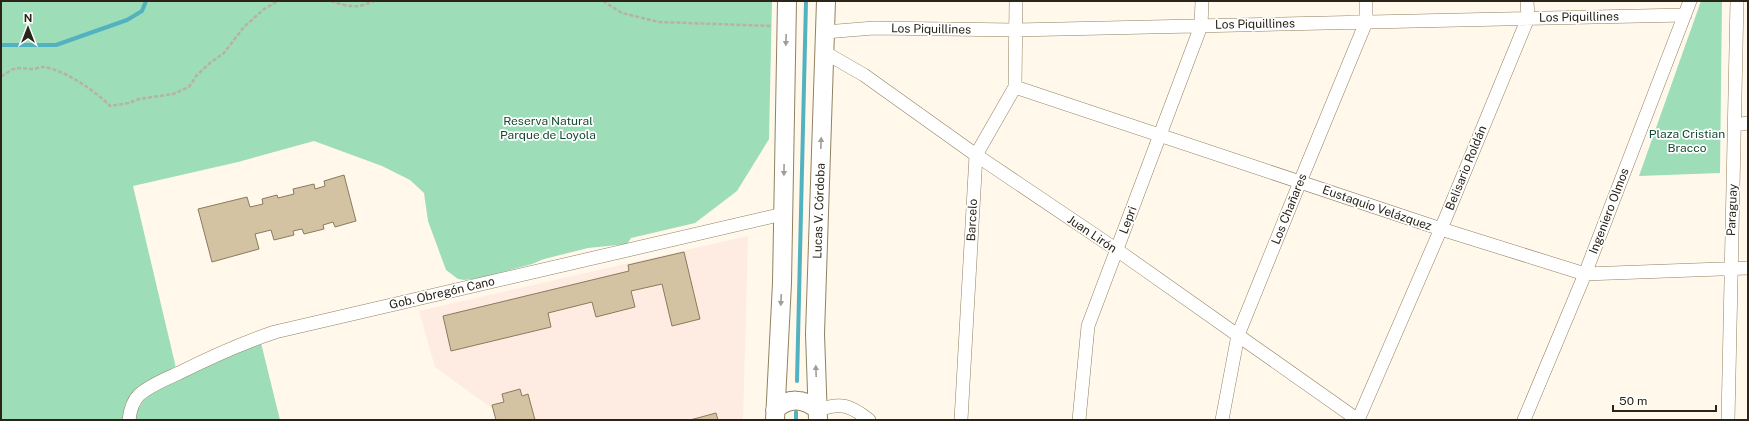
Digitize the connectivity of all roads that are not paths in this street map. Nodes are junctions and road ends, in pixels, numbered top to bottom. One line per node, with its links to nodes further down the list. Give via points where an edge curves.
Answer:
1 (787, 1): 22 (main road, one-way to 22)
2 (826, 1): 14 (main road, Lucas V. Córdoba)
3 (1016, 1): 13 (street, Barcelo)
4 (1202, 1): 12 (street)
5 (1366, 1): 11 (street, Los Chañares)
6 (1527, 1): 10 (street, Belisario Roldán)
7 (1690, 1): 9 (street, Ingeniero Olmos)
8 (1737, 1): 17 (street, Paraguay)
9 (1685, 15): 10 (street, Los Piquillines); 27 (street, Ingeniero Olmos)
10 (1528, 18): 11 (street, Los Piquillines); 23 (street, Belisario Roldán)
11 (1366, 22): 12 (street, Los Piquillines); 21 (street, Los Chañares)
12 (1202, 26): 13 (street, Los Piquillines); 19 (street, Lepri)
13 (1015, 30): 14 (street, Los Piquillines, via 874,28); 16 (street, Barcelo)
14 (825, 32): 15 (main road, Lucas V. Córdoba)
15 (824, 52): 20 (street, Juan Lirón, via 864,75); 30 (main road, Lucas V. Córdoba, one-way to 15, via 815,334)
16 (1015, 87): 19 (street, Eustaquio Velázquez); 20 (street, Barcelo)
17 (1735, 124): 18 (street); 26 (street, Paraguay)
18 (1748, 124)
19 (1160, 136): 21 (street, Eustaquio Velázquez); 24 (street, Lepri)
20 (976, 155): 24 (street, Juan Lirón); 33 (street, Barcelo)
21 (1300, 182): 23 (street, Eustaquio Velázquez); 28 (street, Los Chañares)
22 (783, 214): 29 (main road, one-way to 29); 31 (street, Gob. Obregón Cano, via 275,332 213,356 146,390 132,405)
23 (1441, 229): 27 (street, Eustaquio Velázquez); 36 (street, Belisario Roldán)
24 (1117, 250): 28 (street, Juan Lirón); 34 (street, Lepri, via 1088,326)
25 (1748, 268): 26 (street, Eustaquio Velázquez)
26 (1730, 270): 27 (street, Eustaquio Velázquez); 38 (street, Paraguay)
27 (1585, 274): 37 (street, Ingeniero Olmos)
28 (1238, 336): 35 (street, Los Chañares); 36 (street, Juan Lirón)
29 (775, 415): 30 (main road, via 780,405 791,400 804,402)
30 (818, 415): 32 (street, via 829,406 843,406 856,410)
31 (129, 420)
32 (869, 420)
33 (961, 420)
34 (1079, 420)
35 (1222, 420)
36 (1358, 420)
37 (1524, 420)
38 (1728, 420)

